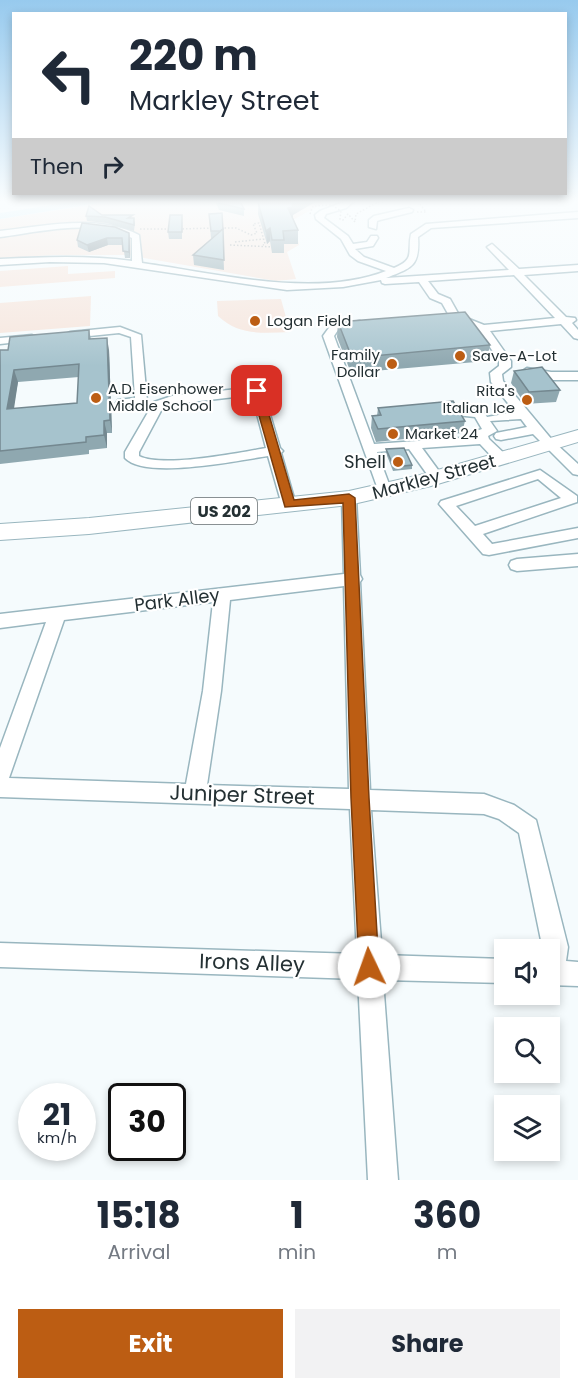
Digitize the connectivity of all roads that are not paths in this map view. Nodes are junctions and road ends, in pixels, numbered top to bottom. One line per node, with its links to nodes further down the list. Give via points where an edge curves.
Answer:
1 (137, 256): 6 (street)
2 (359, 256): 7 (street)
3 (414, 256): 9 (street, via 408,266)
4 (501, 256): 10 (street)
5 (0, 262): 6 (street, via 72,258)
6 (137, 263): 13 (street, via 287,287)
7 (371, 263): 9 (street); 11 (street)
8 (578, 268): 10 (street)
9 (396, 272): 11 (street)
10 (518, 272): 12 (street); 15 (street)
11 (380, 277): 13 (street)
12 (422, 279): 13 (street); 17 (street, via 434,296 446,301 449,318)
13 (343, 284)
14 (578, 319): 15 (street)
15 (564, 320): 17 (street); 19 (street)
16 (376, 323): 33 (street, via 335,327 328,336)
17 (483, 328): 22 (street, via 505,361 505,367)
18 (62, 336): 24 (street, via 120,330 136,335 141,401)
19 (578, 336)
20 (39, 338): 21 (street)
21 (1, 345)
22 (496, 373): 23 (street); 26 (street, via 497,382)
23 (578, 376)
24 (122, 403)
25 (460, 412): 31 (street, via 479,414 490,431 481,434)
26 (524, 415): 27 (street); 30 (street)
27 (493, 418)
28 (501, 436): 30 (street)
29 (578, 436): 30 (highway, Markley Street / US 202)
30 (542, 437): 35 (highway, Markley Street / US 202); 36 (street)
31 (483, 440): 32 (street); 35 (street)
32 (413, 445): 33 (street); 37 (street)
33 (370, 448): 38 (street)
34 (276, 451): 34 (street, via 257,391 158,405 132,458 142,464 164,465); 40 (street)
35 (501, 459): 37 (highway, Markley Street / US 202)
36 (578, 471)
37 (437, 477): 38 (highway, Markley Street / US 202)
38 (385, 492): 39 (highway, Markley Street / US 202)
39 (349, 498): 40 (highway, Markley Street / US 202); 46 (street)
40 (290, 505): 42 (highway, Markley Street / US 202)
41 (472, 532): 41 (street, via 446,504 540,474 572,500); 43 (street, via 489,550)
42 (3, 534)
43 (577, 534)
44 (578, 560): 45 (street)
45 (517, 565)
46 (354, 579): 47 (street, Park Alley); 53 (street)
47 (222, 595): 48 (street, Park Alley); 52 (street)
48 (57, 615): 49 (street, Park Alley); 50 (street)
49 (0, 621)
50 (0, 776)
51 (0, 788): 52 (street, Juniper Street)
52 (196, 793): 53 (street, Juniper Street)
53 (360, 798): 54 (street, Juniper Street, via 484,804 506,812 528,827); 56 (street)
54 (554, 939)
55 (0, 955): 56 (street, Irons Alley)
56 (369, 967): 57 (street, Irons Alley); 60 (street)
57 (494, 972)
58 (560, 973): 59 (street)
59 (578, 974)
60 (383, 1180)

